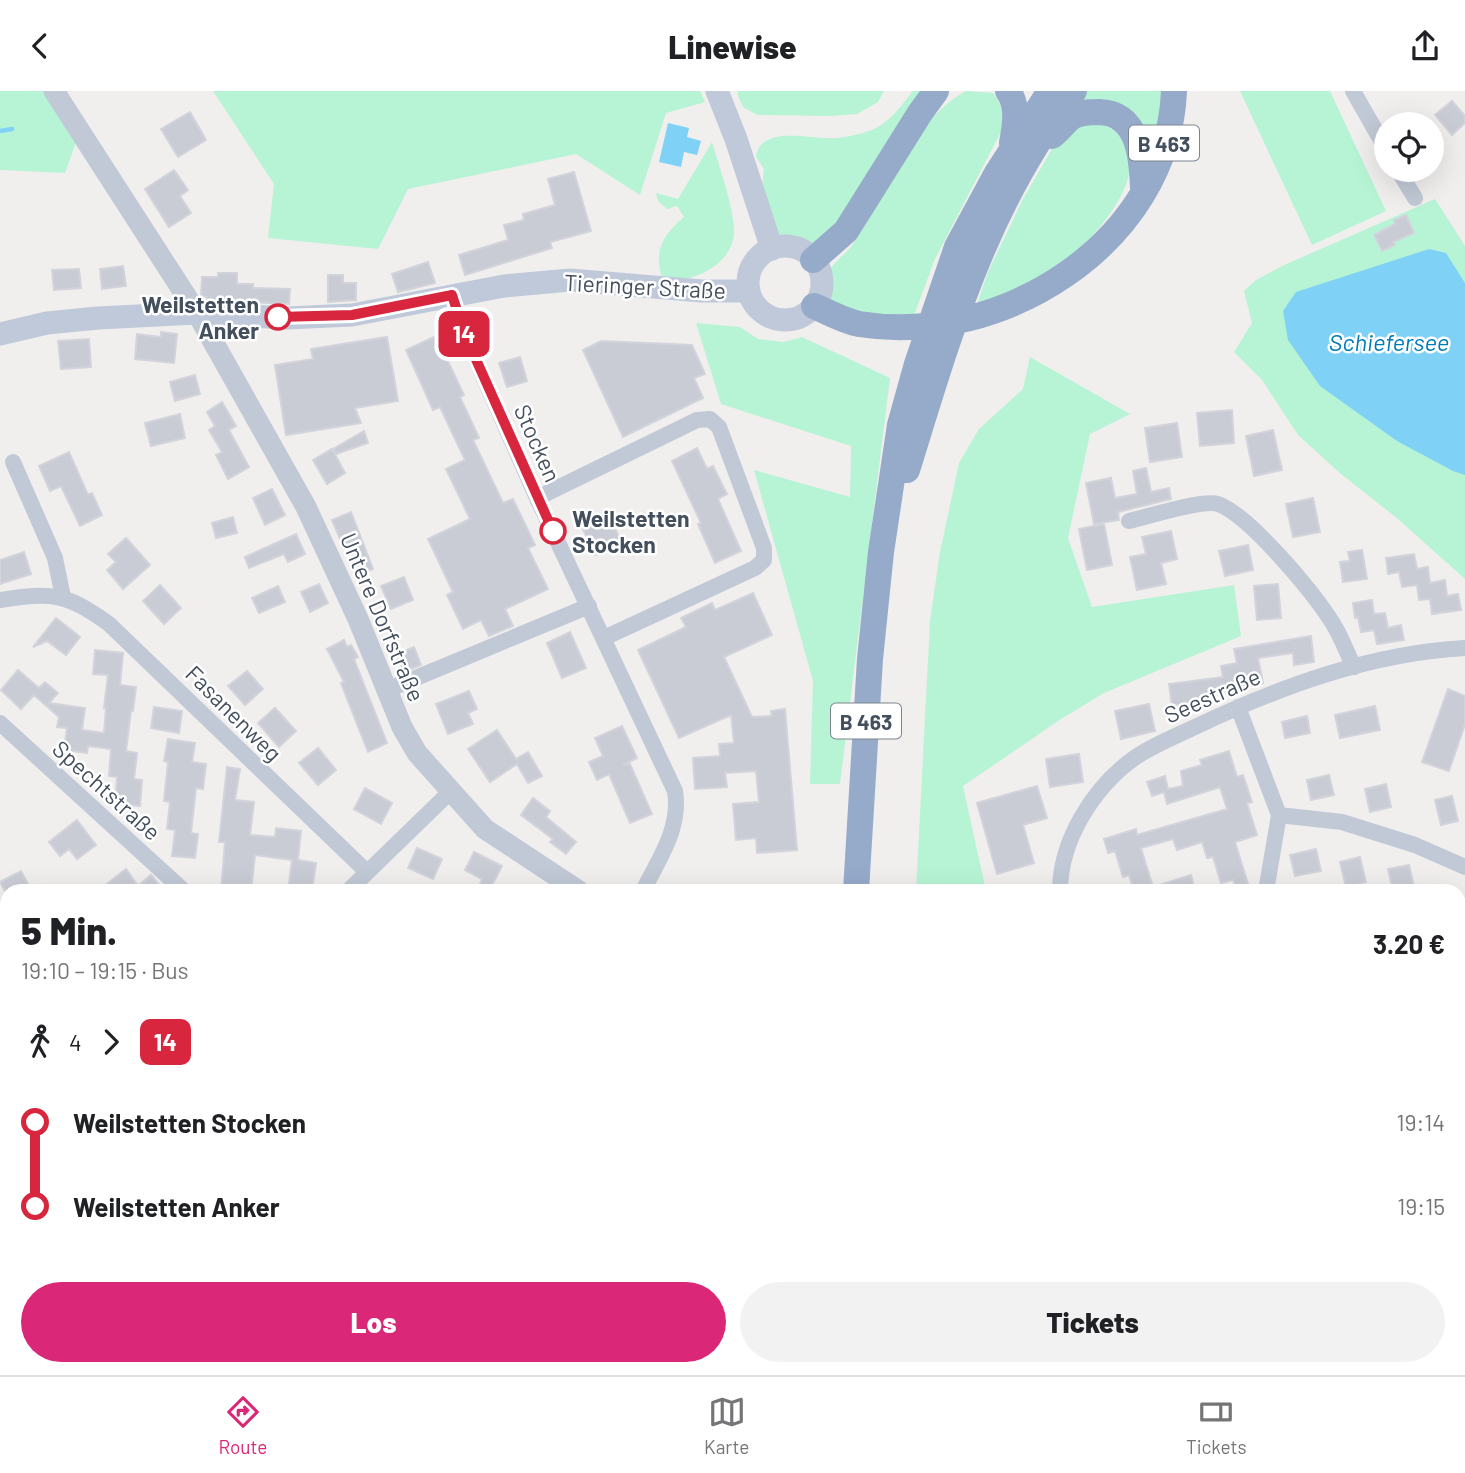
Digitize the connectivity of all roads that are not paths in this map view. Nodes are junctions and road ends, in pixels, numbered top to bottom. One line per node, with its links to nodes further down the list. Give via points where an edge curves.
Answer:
1 (54, 91): 19 (street, Untere Dorfstraße)
2 (936, 91): 15 (highway, via 846,231)
3 (1008, 91): 10 (highway, B 463, via 1013,98)
4 (1050, 91): 10 (highway, B 463)
5 (1074, 91): 10 (highway, B 463)
6 (1174, 91): 12 (highway, B 463, via 1161,153)
7 (1353, 91): 9 (street)
8 (718, 95): 14 (main road)
9 (1374, 128)
10 (1020, 153): 12 (highway, B 463, via 1073,117 1103,112 1132,128 1142,156); 41 (highway, B 463, via 998,213 954,286 929,363 881,552)
11 (1405, 182): 13 (street)
12 (1144, 193): 18 (highway, via 1103,246 1073,271 1002,306 940,324 901,327 857,324)
13 (1415, 198)
14 (772, 249): 15 (main road, via 794,248); 16 (main road, via 755,261)
15 (813, 260): 18 (main road, via 822,283)
16 (748, 291): 17 (main road, Tieringer Straße, via 570,280); 18 (main road, via 761,312 783,321 806,314)
17 (452, 295): 19 (main road, Tieringer Straße, via 352,315); 22 (street, Stocken)
18 (814, 306)
19 (197, 313): 20 (main road, Tieringer Straße, via 73,320); 30 (street, Untere Dorfstraße, via 306,507)
20 (0, 334)
21 (13, 462): 24 (street, via 55,558)
22 (537, 498): 26 (street, Stocken); 27 (street, via 697,420 710,419 719,428 764,548 764,560)
23 (1129, 521): 29 (street, via 1203,503 1218,504 1234,514 1264,538 1331,619)
24 (63, 597): 25 (street, Fasanenweg, via 31,595); 36 (street, Fasanenweg, via 109,624)
25 (0, 600)
26 (589, 606): 27 (street, Stocken); 30 (street)
27 (604, 638): 40 (street, Stocken, via 676,799 675,826)
28 (1465, 648): 29 (street, Seestraße)
29 (1354, 667): 31 (street, Seestraße)
30 (387, 690): 33 (street, Untere Dorfstraße, via 417,753)
31 (1238, 707): 34 (street); 42 (street, Seestraße, via 1132,760 1102,789 1069,842)
32 (0, 723): 37 (street, Spechtstraße)
33 (450, 792): 36 (street); 39 (street, Untere Dorfstraße, via 485,828)
34 (1279, 815): 35 (street, via 1342,822); 43 (street)
35 (1465, 867)
36 (366, 871): 38 (street)
37 (176, 884)
38 (354, 884)
39 (569, 884)
40 (646, 884)
41 (856, 884)
42 (1060, 884)
43 (1267, 884)

